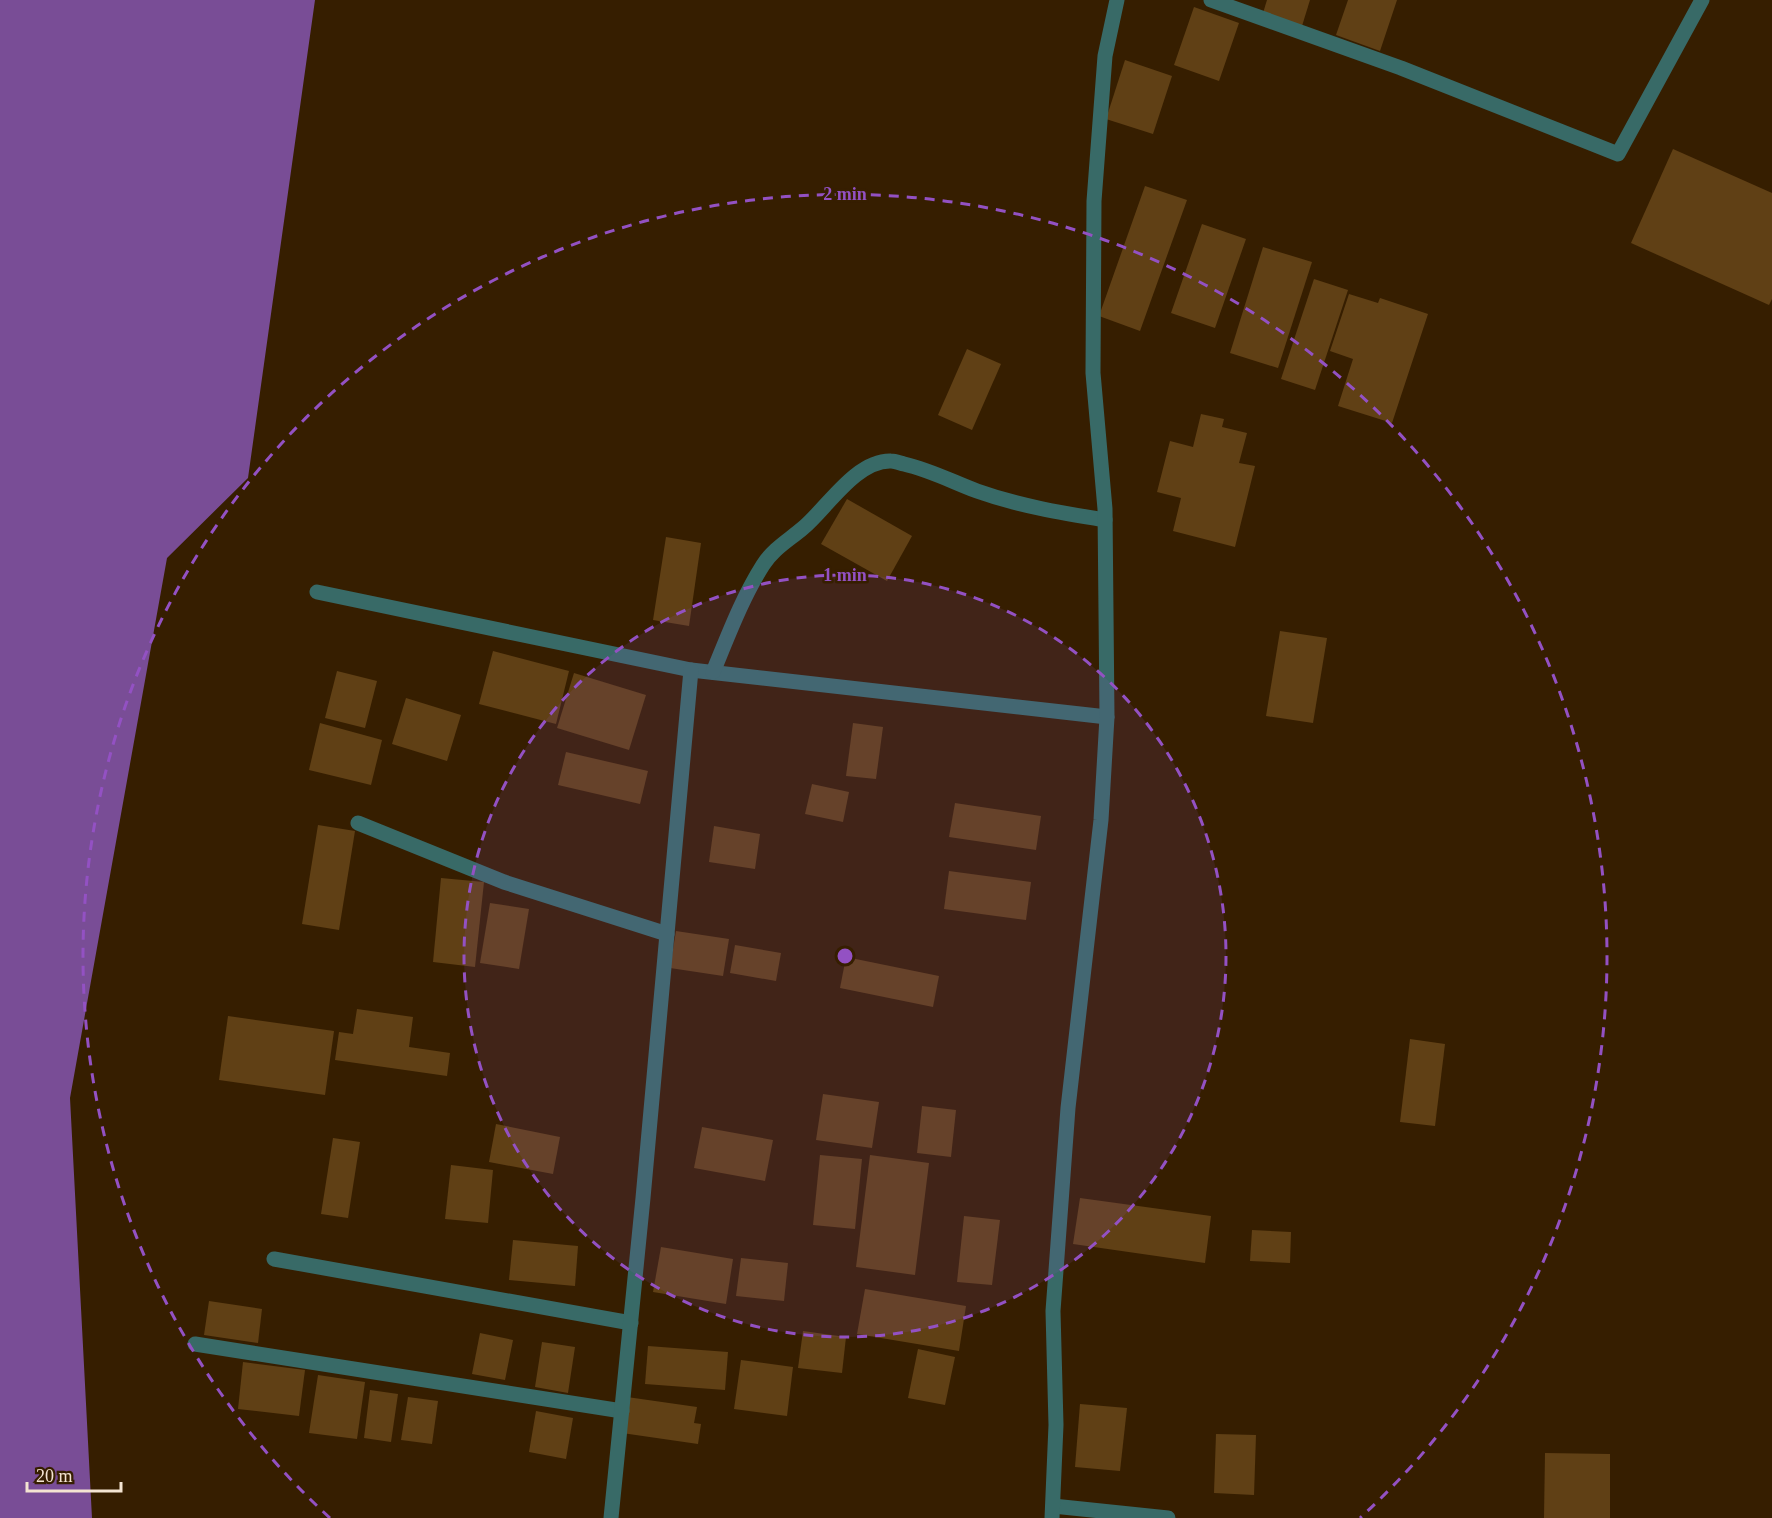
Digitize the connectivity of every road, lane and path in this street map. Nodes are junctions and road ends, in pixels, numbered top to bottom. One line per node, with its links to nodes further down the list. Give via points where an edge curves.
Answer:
1 (1117, 0): 4 (street, via 1105,56 1094,201 1094,373)
2 (1211, 0): 3 (street, via 1401,68 1618,154)
3 (1702, 0)
4 (1105, 520): 7 (street, via 1029,507 910,465 891,461 876,464 864,469 835,494 764,563); 8 (street)
5 (317, 592): 6 (street)
6 (691, 670): 7 (street); 10 (street)
7 (713, 672): 8 (street)
8 (1107, 717): 15 (street, via 1101,820 1068,1108 1053,1311 1056,1425)
9 (358, 823): 10 (street, via 504,882)
10 (667, 934): 12 (street)
11 (274, 1259): 12 (street)
12 (631, 1323): 14 (street)
13 (195, 1344): 14 (street)
14 (622, 1411): 16 (street)
15 (1052, 1512): 17 (street)
16 (611, 1518)
17 (1168, 1518)

